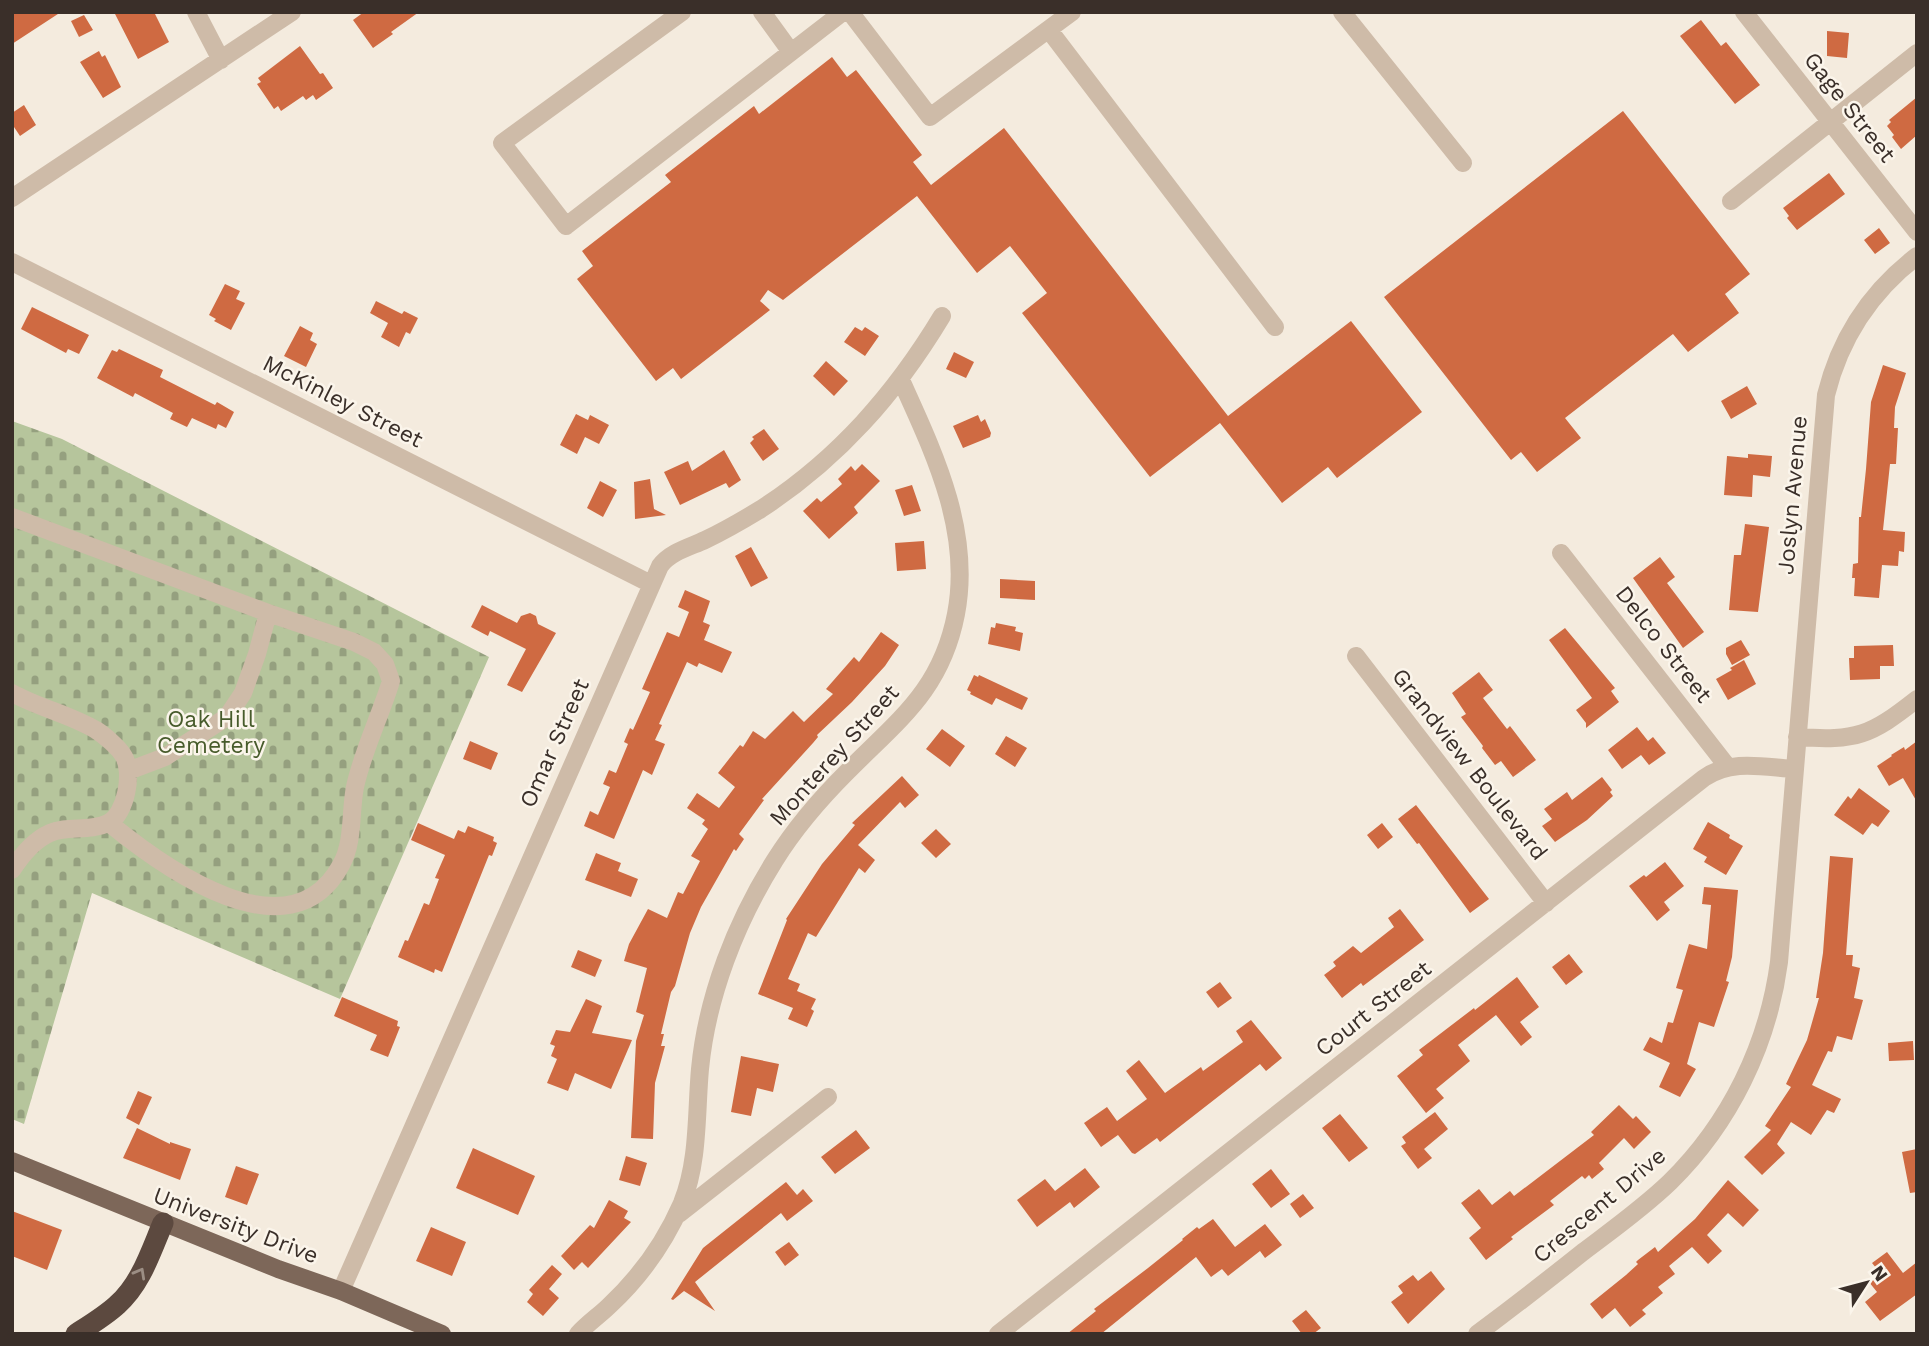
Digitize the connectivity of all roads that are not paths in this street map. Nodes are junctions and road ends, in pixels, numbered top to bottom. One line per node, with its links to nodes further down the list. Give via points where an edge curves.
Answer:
1 (196, 12): 13 (street)
2 (292, 12): 13 (street)
3 (682, 12): 11 (street, via 502,143 566,226)
4 (762, 12): 11 (street)
5 (843, 12): 11 (street)
6 (850, 12): 10 (street, via 930,117)
7 (1072, 12): 10 (street)
8 (1342, 12): 15 (street)
9 (1744, 12): 14 (street, Gage Street)
10 (1049, 30): 22 (street)
11 (791, 52)
12 (1917, 53): 14 (street)
13 (221, 60): 16 (street)
14 (1830, 122): 17 (street); 18 (street, Gage Street)
15 (1463, 163)
16 (12, 198)
17 (1731, 201)
18 (1917, 232)
19 (1917, 256): 31 (street, Joslyn Avenue, via 1867,305 1847,336 1829,383 1822,420)
20 (12, 262): 26 (street, McKinley Street)
21 (942, 316): 23 (street, Omar Street)
22 (1275, 327)
23 (901, 380): 26 (street, Omar Street, via 852,435 804,478 748,517 666,559); 40 (street, Monterey Street, via 942,473 954,521 959,590 952,631 922,696 807,815 774,861 742,921 706,1029 693,1160)
24 (12, 517): 27 (street)
25 (1561, 552): 32 (street, Delco Street)
26 (652, 584): 42 (street, Omar Street)
27 (268, 613): 34 (street, via 243,693 227,717 164,757); 35 (street, via 374,652 391,681 354,790 343,863 331,881 312,897 287,908 235,900 175,872)
28 (1356, 656): 37 (street, Grandview Boulevard)
29 (12, 693): 34 (street, via 98,731 124,756)
30 (1917, 699): 31 (street, via 1861,735 1833,740)
31 (1797, 737): 33 (street, Joslyn Avenue)
32 (1727, 766): 33 (street); 37 (street, Court Street, via 1704,778)
33 (1794, 769): 47 (street, Crescent Drive, via 1777,974 1762,1035 1734,1098 1669,1183)
34 (128, 771): 35 (street, via 120,813)
35 (108, 823): 36 (street, via 50,832 22,854)
36 (12, 870)
37 (1546, 903): 46 (street, Court Street)
38 (828, 1097): 40 (street)
39 (12, 1161): 41 (main road, University Drive)
40 (676, 1216): 45 (street, Monterey Street, via 640,1274)
41 (163, 1223): 42 (main road, University Drive); 44 (highway, one-way to 41, via 128,1294)
42 (341, 1291): 43 (main road, University Drive)
43 (440, 1333)
44 (76, 1334)
45 (578, 1334)
46 (998, 1334)
47 (1477, 1334)

